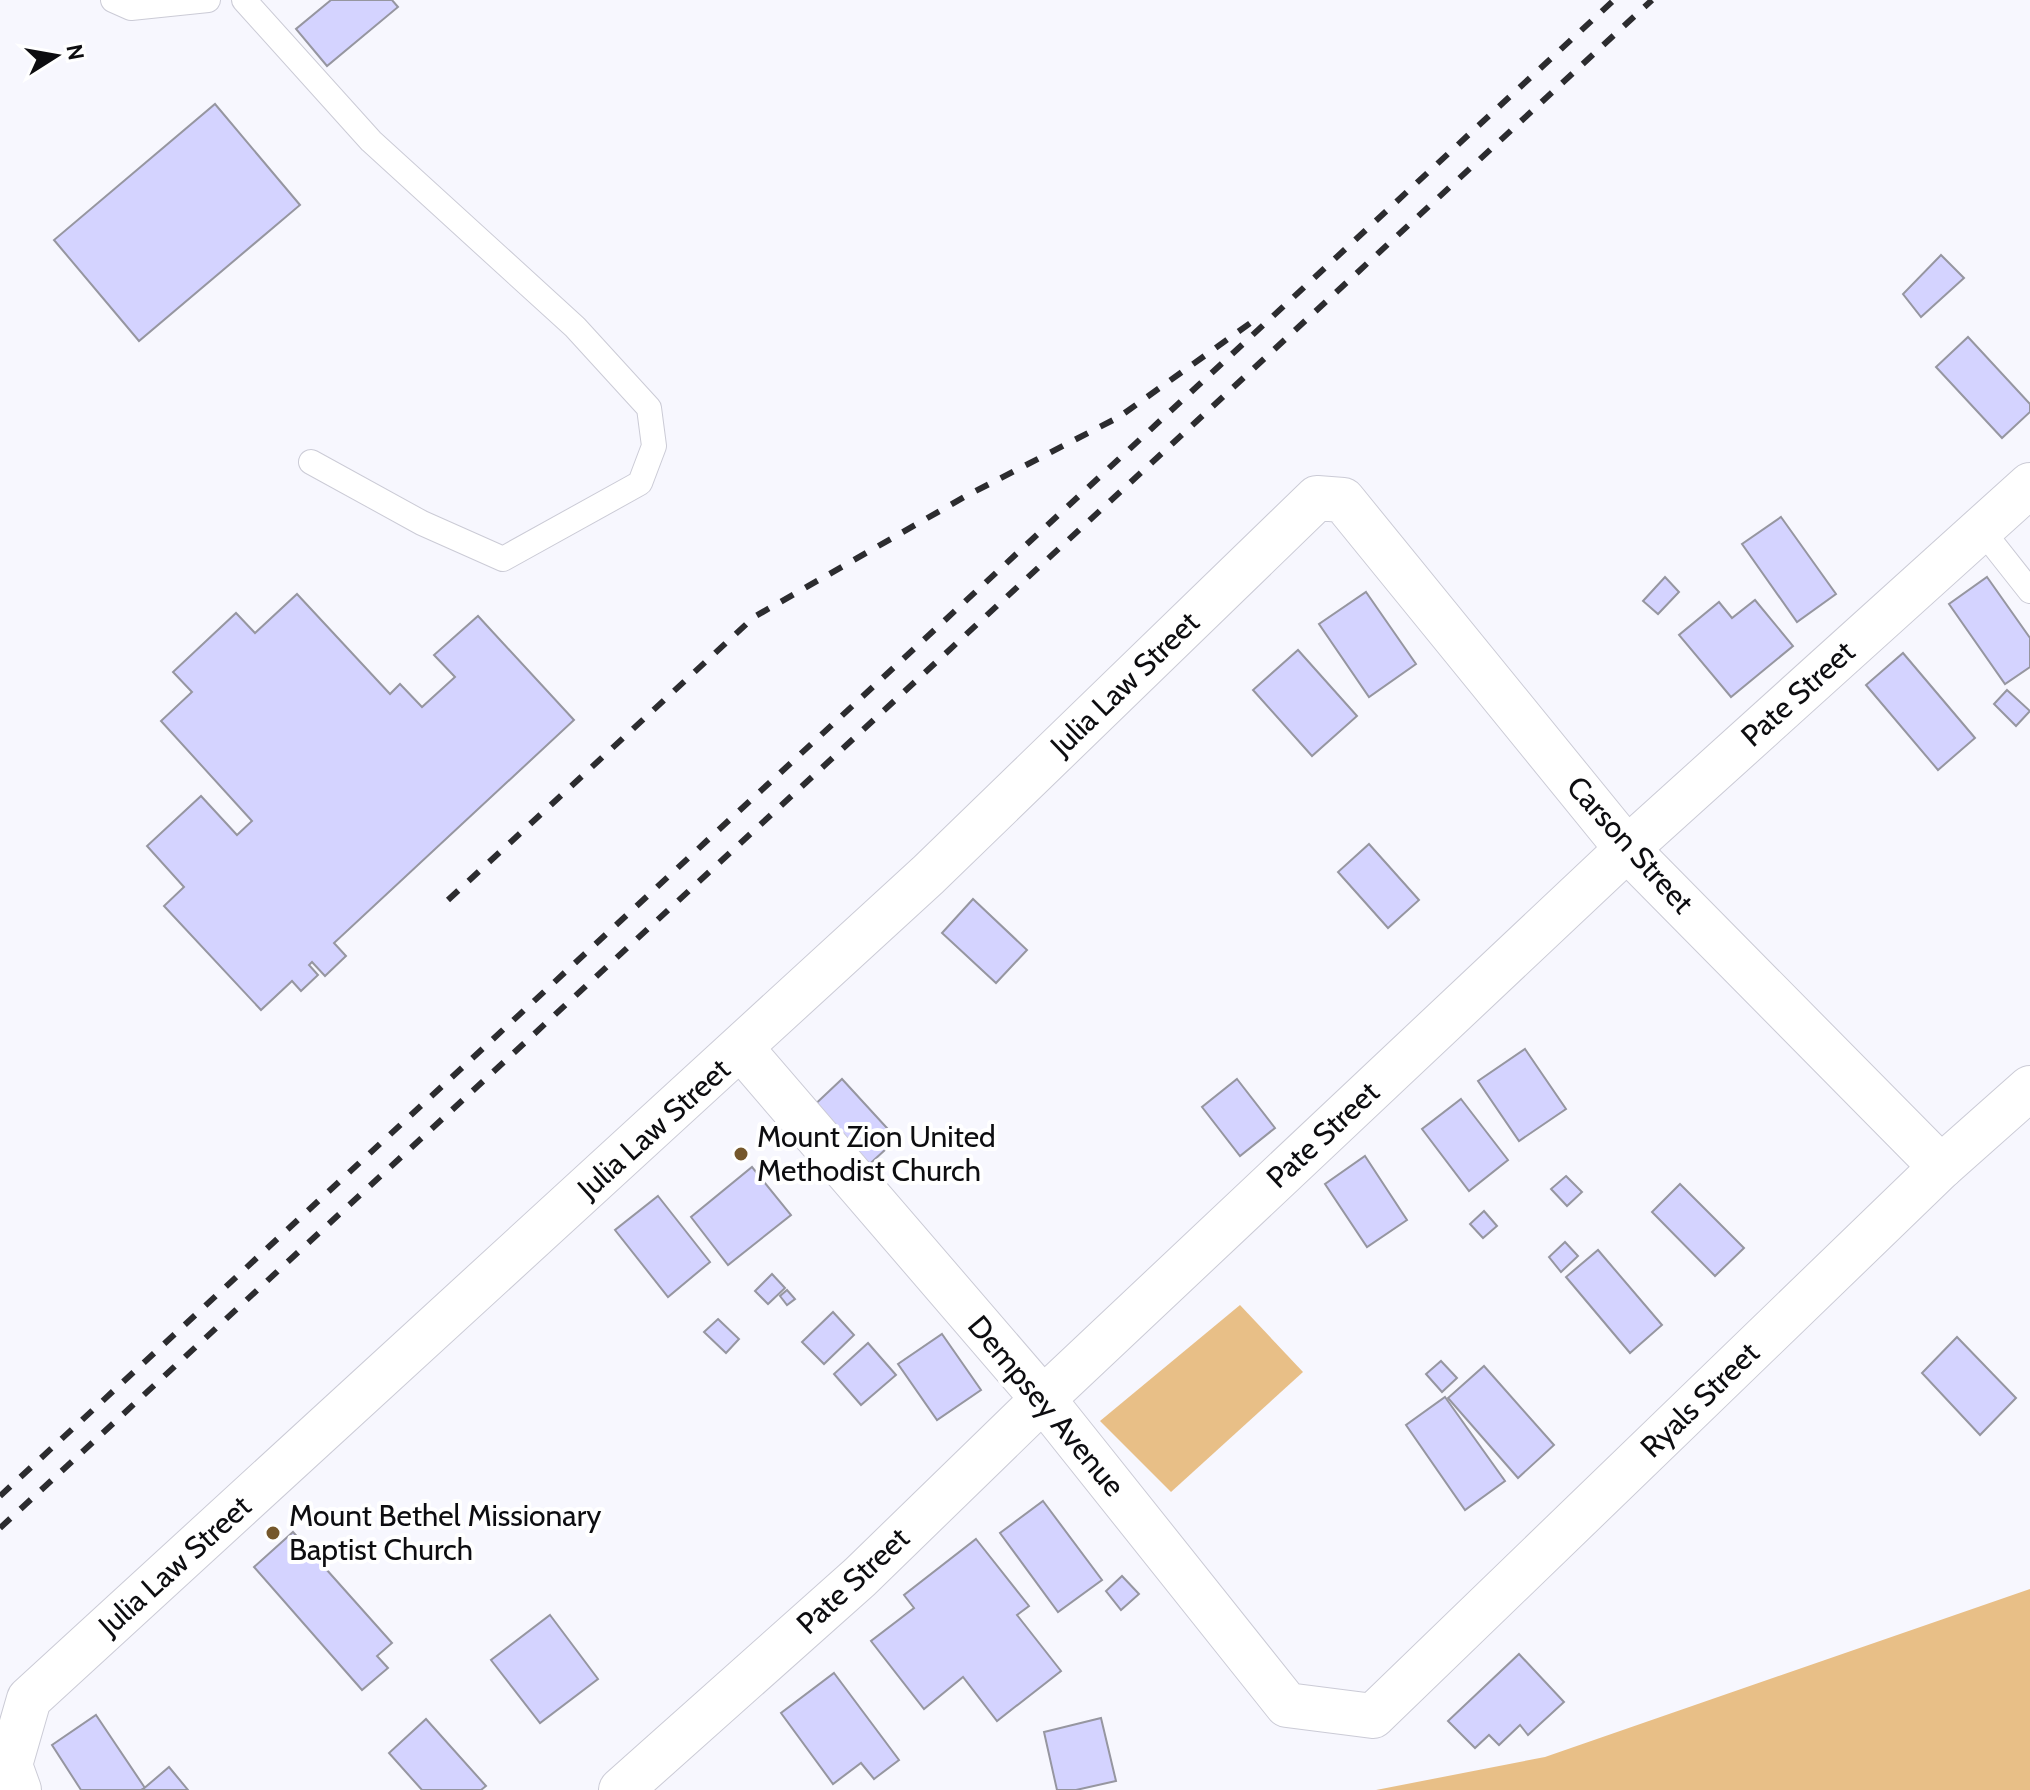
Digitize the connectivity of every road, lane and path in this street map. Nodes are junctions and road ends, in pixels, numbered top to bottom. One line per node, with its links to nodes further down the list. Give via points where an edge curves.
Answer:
1 (113, 0): 2 (lane, via 131,8)
2 (208, 0)
3 (244, 0): 4 (lane, via 371,141 575,327 649,408 654,446 640,483 503,559 422,523)
4 (311, 462)
5 (2030, 485): 7 (street, Pate Street)
6 (1343, 500): 9 (street, Carson Street); 10 (street, Julia Law Street, via 1317,498 928,875)
7 (1981, 529): 8 (lane); 9 (street, Pate Street)
8 (2030, 591)
9 (1627, 849): 12 (street, Carson Street); 13 (street, Pate Street)
10 (741, 1048): 13 (street, Dempsey Avenue); 15 (street, Julia Law Street, via 29,1699 10,1765)
11 (2030, 1088): 12 (street, Ryals Street)
12 (1941, 1167): 14 (street, Ryals Street)
13 (1043, 1399): 14 (street, Dempsey Avenue, via 1287,1705); 16 (street, Pate Street, via 860,1577)
14 (1373, 1716)
15 (19, 1790)
16 (621, 1790)

